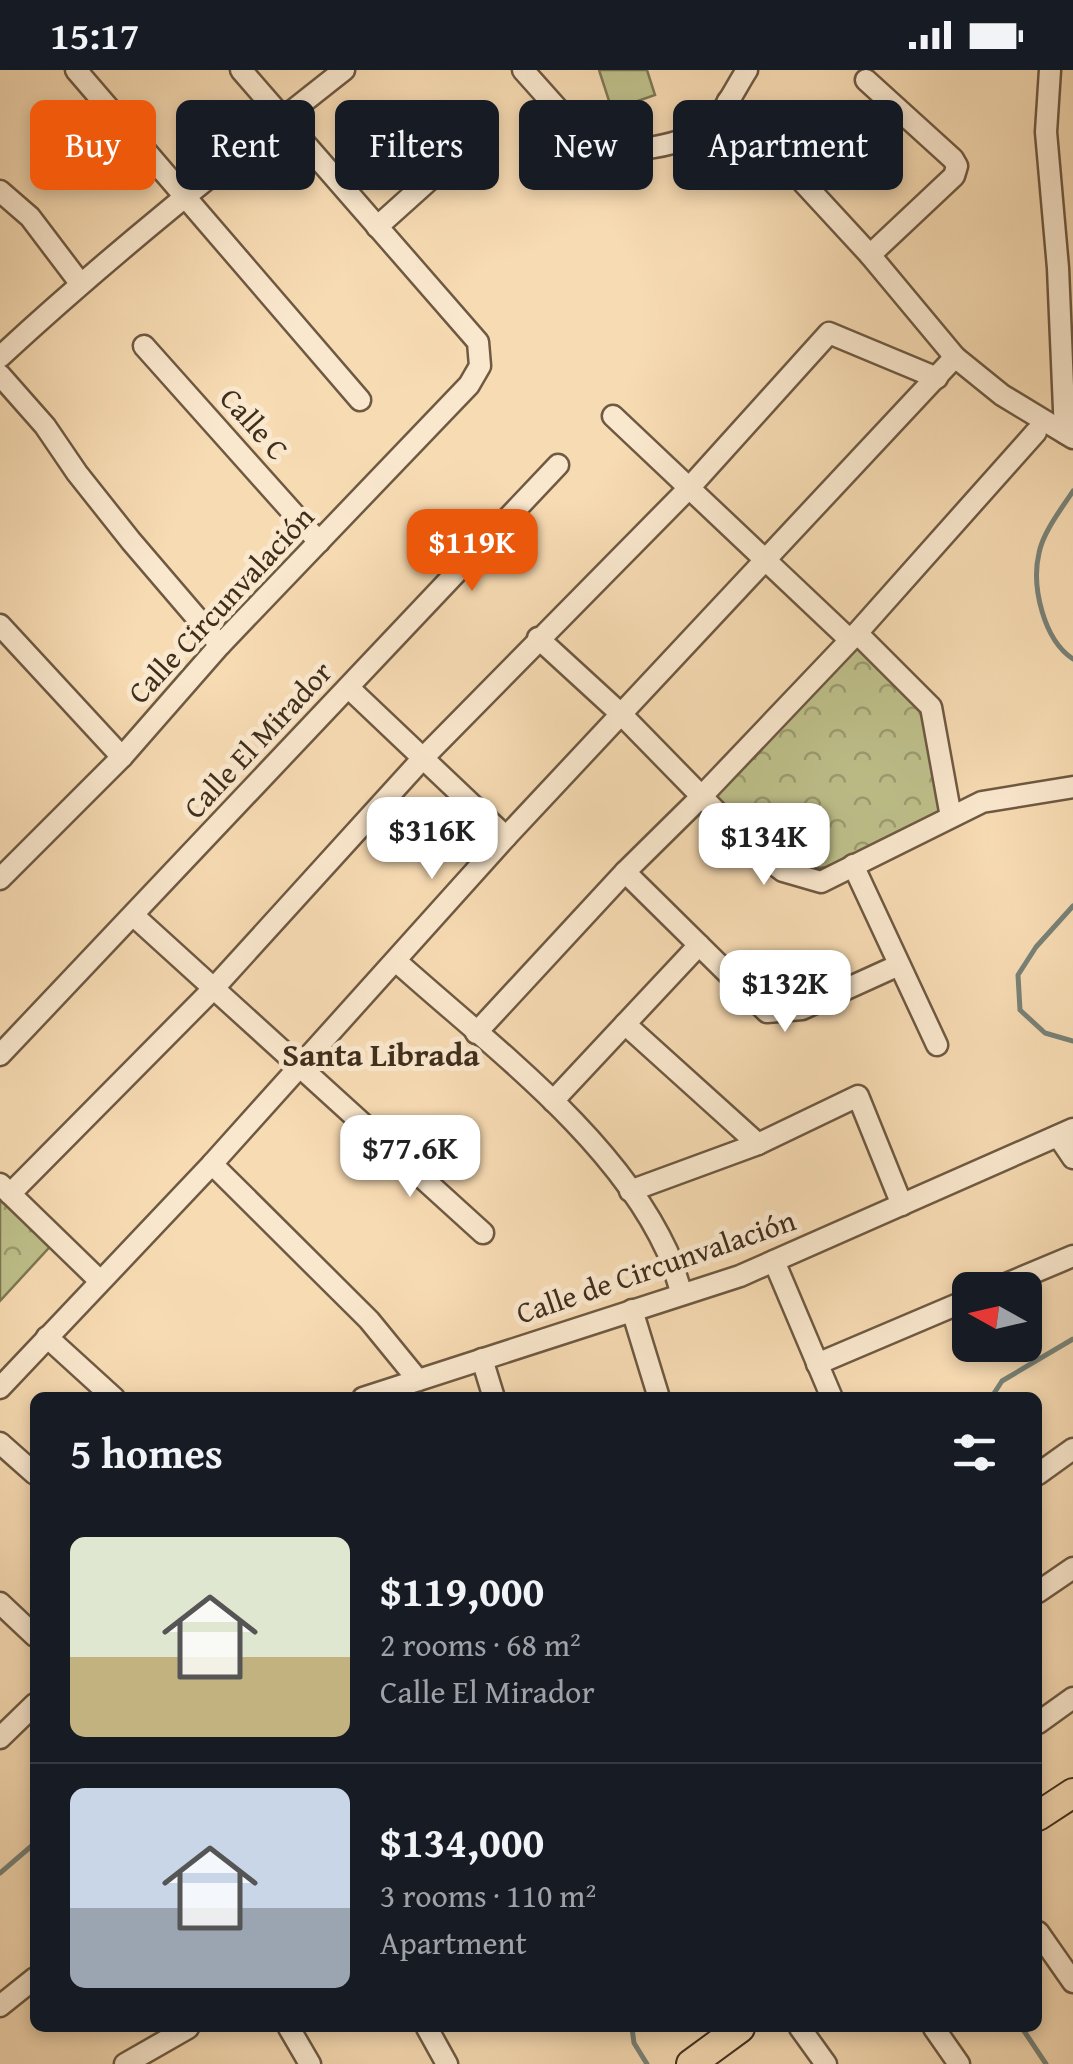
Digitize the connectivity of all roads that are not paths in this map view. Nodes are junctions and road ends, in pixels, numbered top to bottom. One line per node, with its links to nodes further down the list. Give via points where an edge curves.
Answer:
1 (76, 70): 17 (street)
2 (241, 70): 8 (street)
3 (344, 70): 9 (street)
4 (523, 70): 11 (street, via 590,145 603,151)
5 (747, 70): 10 (street)
6 (1050, 70): 29 (street, via 1046,132)
7 (866, 80): 19 (street, via 957,166)
8 (267, 100)
9 (305, 100)
10 (728, 100)
11 (673, 142)
12 (315, 156): 18 (street)
13 (0, 190): 20 (street, via 30,216)
14 (191, 190): 17 (street)
15 (418, 190): 18 (street)
16 (810, 190): 19 (street)
17 (183, 196): 20 (street); 26 (street)
18 (377, 227): 32 (street, Calle Circunvalación, via 478,342 480,366)
19 (870, 255): 23 (street)
20 (80, 283): 22 (street)
21 (144, 346): 32 (street, Calle C)
22 (0, 357)
23 (955, 357): 25 (street); 29 (street, via 1002,396)
24 (0, 375): 37 (street)
25 (936, 378): 31 (street, via 830,333); 33 (street)
26 (360, 400)
27 (613, 416): 31 (street)
28 (1036, 432): 35 (street)
29 (1069, 436)
30 (558, 465): 38 (street, Calle El Mirador)
31 (690, 487): 33 (street); 36 (street)
32 (318, 542): 37 (street, Calle Circunvalación)
33 (764, 560): 35 (street); 39 (street)
34 (2, 632): 40 (street)
35 (854, 636): 43 (street); 44 (street, via 931,707)
36 (538, 638): 39 (street); 41 (street)
37 (220, 646): 40 (street, Calle Circunvalación)
38 (349, 688): 41 (street); 49 (street, Calle El Mirador)
39 (622, 716): 43 (street); 45 (street)
40 (122, 758): 48 (street, Calle Circunvalación)
41 (423, 758): 45 (street); 53 (street)
42 (1073, 787): 44 (street, via 982,802)
43 (701, 798): 46 (street, via 783,871 820,882); 47 (street)
44 (951, 818): 46 (street)
45 (506, 837): 51 (street)
46 (853, 866): 52 (street)
47 (625, 872): 50 (street); 55 (street)
48 (0, 880)
49 (134, 916): 53 (street); 57 (street, Calle El Mirador)
50 (699, 945): 52 (street, via 768,1012 802,1009); 54 (street)
51 (396, 960): 55 (street); 58 (street)
52 (899, 966): 56 (street)
53 (214, 988): 58 (street); 64 (street)
54 (625, 1024): 59 (street); 61 (street)
55 (476, 1033): 59 (street)
56 (936, 1046)
57 (0, 1055)
58 (302, 1068): 63 (street); 67 (street)
59 (553, 1101): 65 (street)
60 (1065, 1132): 62 (street); 66 (street, Calle de Circunvalación)
61 (758, 1144): 65 (street); 66 (street, via 858,1096)
62 (1073, 1158)
63 (212, 1164): 71 (street); 78 (street, via 369,1320)
64 (5, 1189): 71 (street)
65 (630, 1191): 72 (street, via 666,1250)
66 (902, 1205): 69 (street, Calle de Circunvalación)
67 (483, 1233)
68 (1073, 1256): 70 (street)
69 (774, 1261): 72 (street, Calle de Circunvalación); 77 (street)
70 (1035, 1272)
71 (100, 1281): 75 (street)
72 (682, 1294): 74 (street, Calle de Circunvalación)
73 (952, 1308): 77 (street)
74 (632, 1310): 76 (street, Calle de Circunvalación); 83 (street)
75 (47, 1338): 79 (street); 80 (street)
76 (482, 1359): 78 (street, Calle de Circunvalación); 82 (street)
77 (818, 1364): 84 (street)
78 (418, 1380): 81 (street, Calle de Circunvalación)
79 (0, 1388)
80 (107, 1392)
81 (381, 1392)
82 (492, 1392)
83 (657, 1392)
84 (830, 1392)
85 (0, 1442): 87 (street)
86 (1070, 1459): 88 (street)
87 (30, 1469)
88 (1042, 1472)
89 (1073, 1568): 90 (street)
90 (1042, 1589)
91 (0, 1603): 92 (street)
92 (30, 1631)
93 (1073, 1698): 95 (street)
94 (30, 1709): 96 (street)
95 (1042, 1719)
96 (0, 1738)
97 (1073, 1794): 98 (main road)
98 (1042, 1813)
99 (1042, 1938): 101 (street)
100 (30, 1982): 102 (street)
101 (1073, 1982)
102 (0, 2006)
103 (181, 2032): 109 (street)
104 (291, 2032): 110 (street)
105 (429, 2032): 111 (street)
106 (735, 2032): 112 (main road)
107 (803, 2032): 113 (street)
108 (937, 2032): 114 (street)
109 (126, 2064)
110 (310, 2064)
111 (447, 2064)
112 (692, 2064)
113 (826, 2064)
114 (959, 2064)

